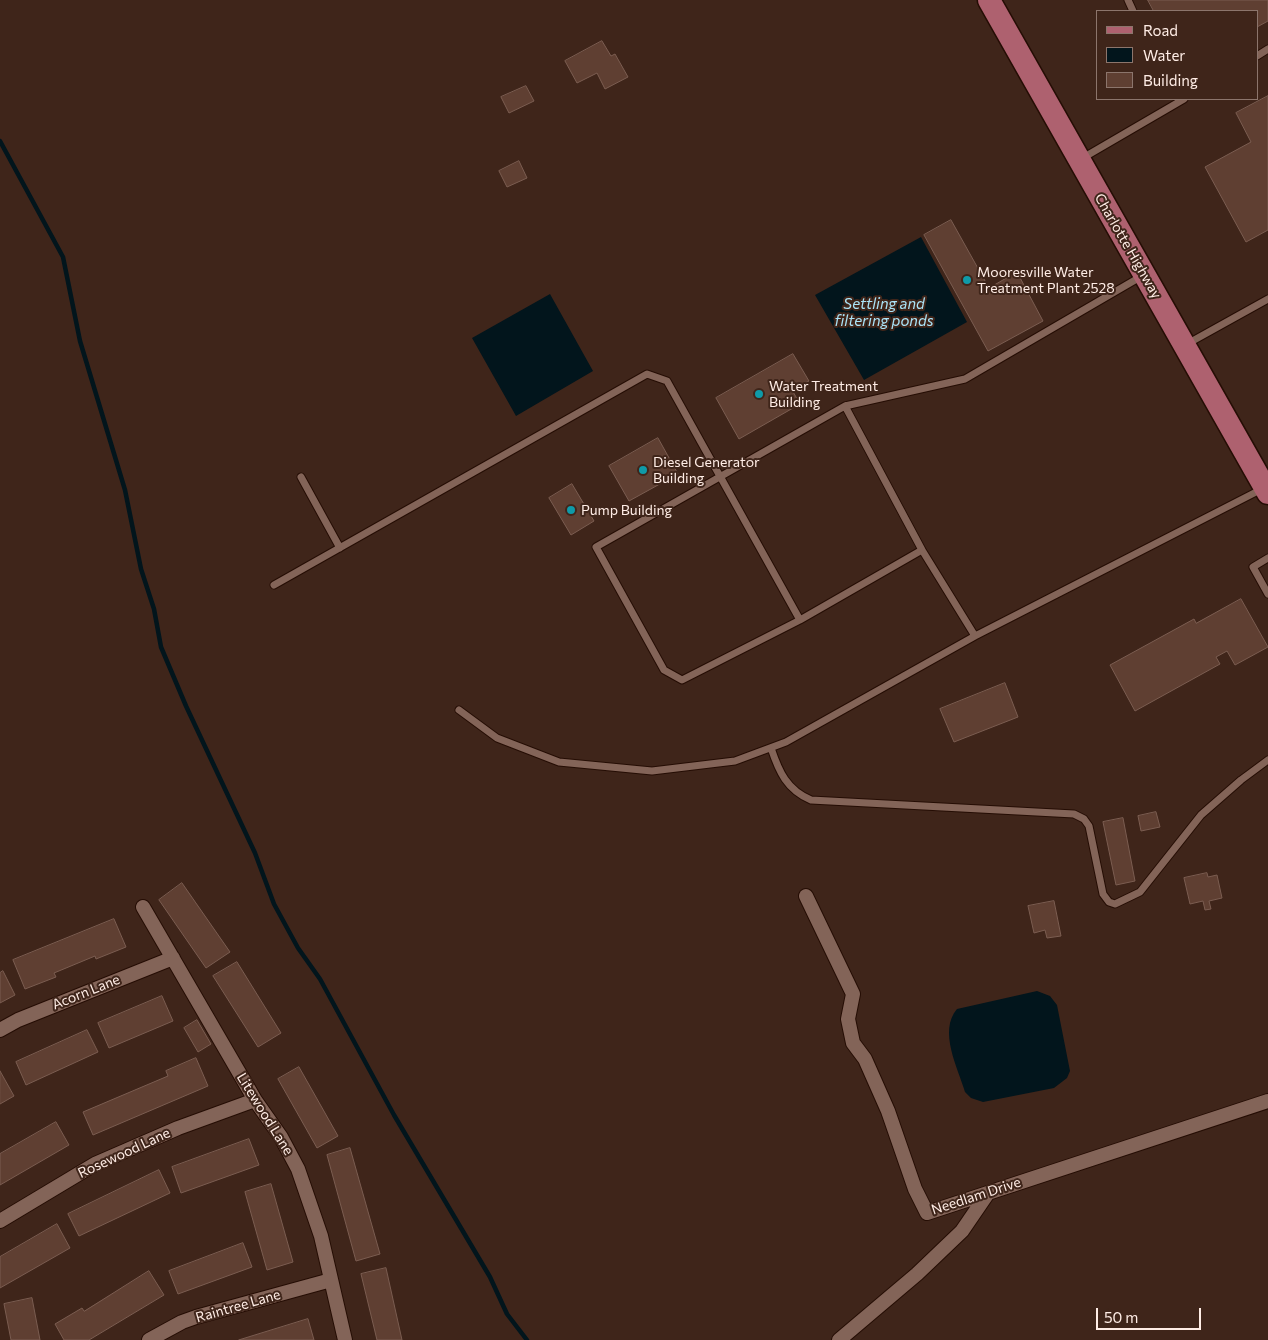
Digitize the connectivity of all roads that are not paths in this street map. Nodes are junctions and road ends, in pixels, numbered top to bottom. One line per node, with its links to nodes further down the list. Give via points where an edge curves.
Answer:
1 (989, 0): 3 (main road, Charlotte Highway)
2 (1182, 100): 3 (lane)
3 (1080, 160): 4 (main road, Charlotte Highway)
4 (1144, 274): 6 (main road, Charlotte Highway); 7 (lane, via 965,379)
5 (1268, 299): 6 (lane)
6 (1184, 346): 10 (main road, Charlotte Highway)
7 (845, 406): 9 (lane); 12 (lane)
8 (301, 477): 11 (lane)
9 (720, 477): 11 (lane, via 667,381 647,374); 16 (lane); 16 (lane, via 596,547 664,670 682,680)
10 (1267, 490): 17 (lane)
11 (340, 548): 14 (lane)
12 (922, 550): 16 (lane); 17 (lane)
13 (1268, 558): 15 (lane, via 1252,567)
14 (274, 585)
15 (1268, 594)
16 (800, 620)
17 (976, 636): 19 (lane)
18 (459, 710): 19 (lane, via 497,738 558,762 652,771 735,761)
19 (771, 748): 20 (lane, via 787,784 798,795 811,800 1074,814 1089,826 1103,894 1108,902 1115,904 1140,892 1201,815)
20 (1268, 760)
21 (806, 896): 27 (street, Needlam Drive, via 853,994 848,1019 853,1043 865,1059 888,1111 927,1214)
22 (143, 907): 23 (street, Litewood Lane)
23 (173, 958): 24 (street, Acorn Lane); 25 (street, Litewood Lane)
24 (0, 1030)
25 (255, 1100): 28 (street, Rosewood Lane, via 178,1128 95,1164); 29 (street, Litewood Lane, via 298,1169 310,1200)
26 (1268, 1102): 27 (street, Needlam Drive)
27 (988, 1193): 32 (street, via 962,1231)
28 (0, 1220)
29 (331, 1280): 30 (street, Raintree Lane, via 182,1322); 31 (street, Litewood Lane)
30 (149, 1340)
31 (345, 1340)
32 (839, 1340)

